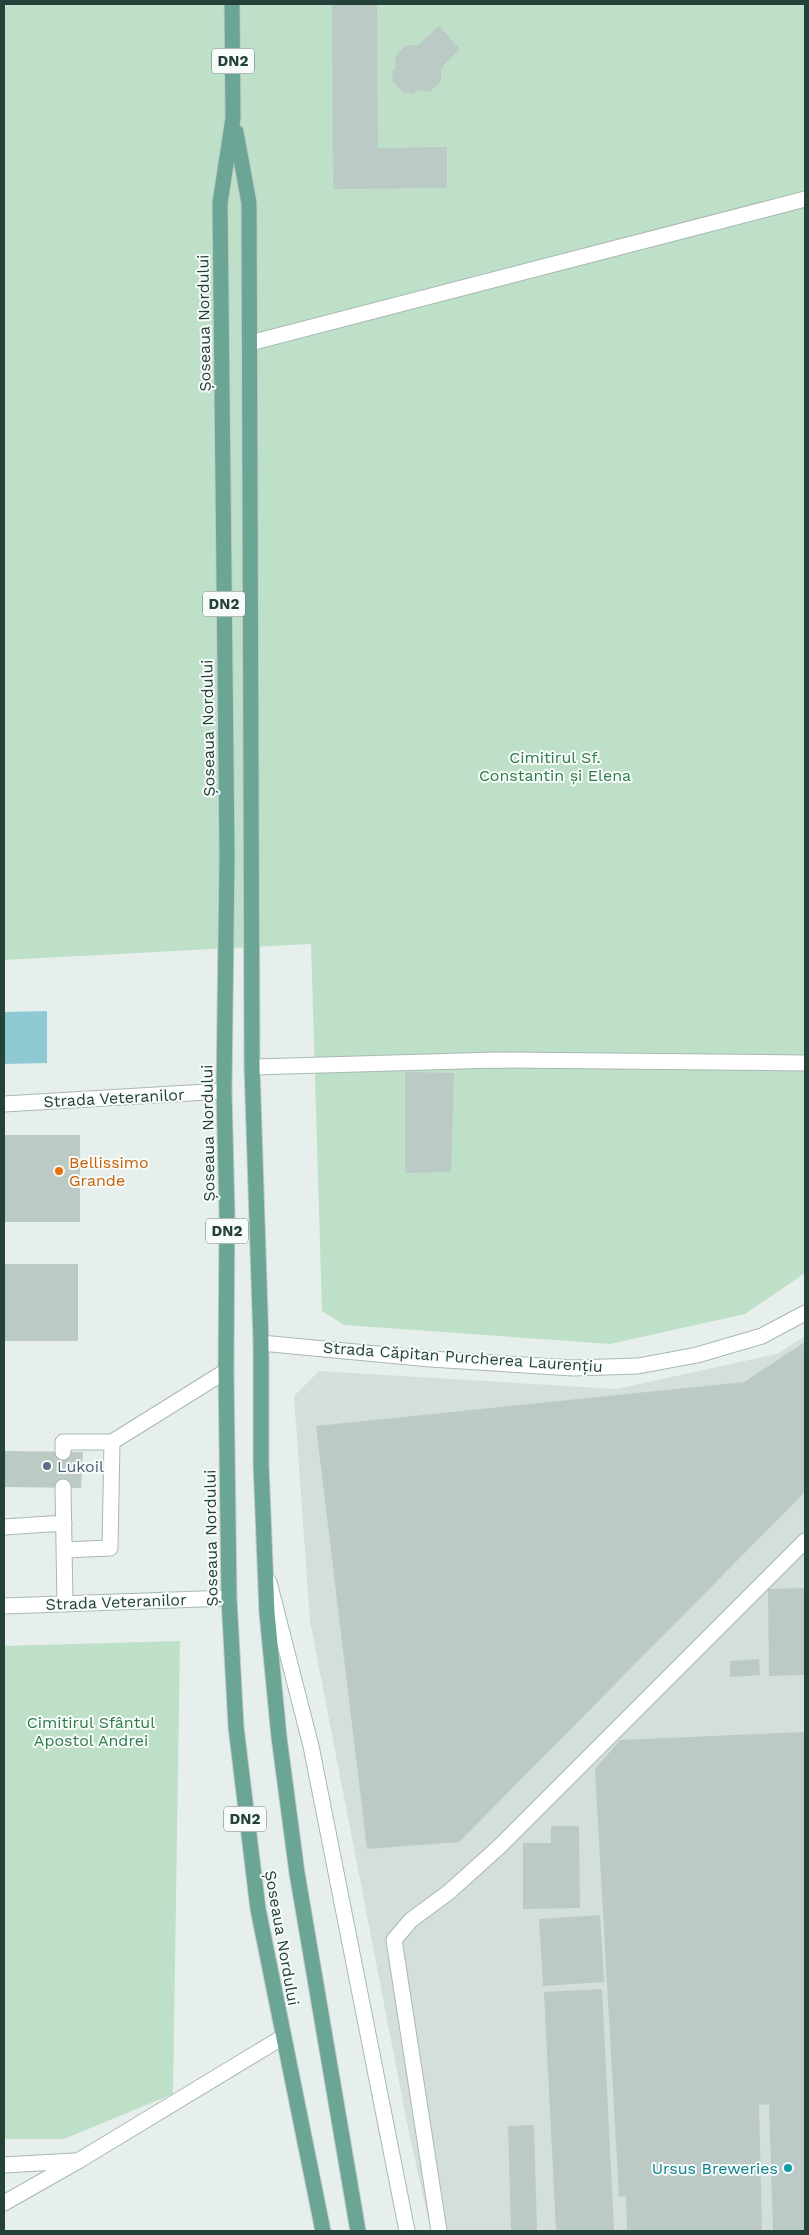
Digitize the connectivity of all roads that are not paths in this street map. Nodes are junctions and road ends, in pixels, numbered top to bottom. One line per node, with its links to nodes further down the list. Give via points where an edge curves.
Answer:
1 (232, 4): 2 (main road, Șoseaua Nordului / DN2)
2 (234, 118): 4 (main road, Șoseaua Nordului / DN2, via 249,203); 7 (main road, Șoseaua Nordului / DN2, via 220,203 227,855)
3 (805, 199): 4 (street)
4 (250, 343): 6 (main road, Șoseaua Nordului / DN2)
5 (805, 1063): 6 (street, via 496,1060)
6 (252, 1067): 10 (main road, Șoseaua Nordului / DN2)
7 (224, 1091): 8 (street, Strada Veteranilor); 11 (main road, Șoseaua Nordului / DN2)
8 (4, 1104)
9 (805, 1313): 10 (street, Strada Căpitan Purcherea Laurențiu, via 762,1336 697,1355 638,1366 573,1368)
10 (261, 1343): 19 (main road, Șoseaua Nordului / DN2, via 261,1464)
11 (226, 1371): 12 (street); 20 (main road, Șoseaua Nordului / DN2)
12 (112, 1442): 13 (street, via 63,1442); 18 (street, via 110,1548)
13 (63, 1452)
14 (64, 1487): 15 (street)
15 (64, 1523): 16 (street); 18 (street)
16 (4, 1527)
17 (805, 1540): 30 (street, via 500,1846 449,1892 411,1920 394,1940)
18 (64, 1550): 21 (street)
19 (266, 1570): 28 (main road, Șoseaua Nordului / DN2, via 280,1737 297,1873); 29 (street, Șoseaua Nordului, via 310,1746)
20 (229, 1598): 21 (street, Strada Veteranilor); 23 (main road, Șoseaua Nordului / DN2, via 236,1727 246,1826)
21 (65, 1604): 22 (street, Strada Veteranilor)
22 (4, 1606)
23 (282, 2037): 24 (street); 27 (main road, Șoseaua Nordului / DN2)
24 (78, 2161): 25 (street); 26 (street)
25 (4, 2164)
26 (4, 2203)
27 (323, 2231)
28 (358, 2231)
29 (407, 2231)
30 (439, 2231)

